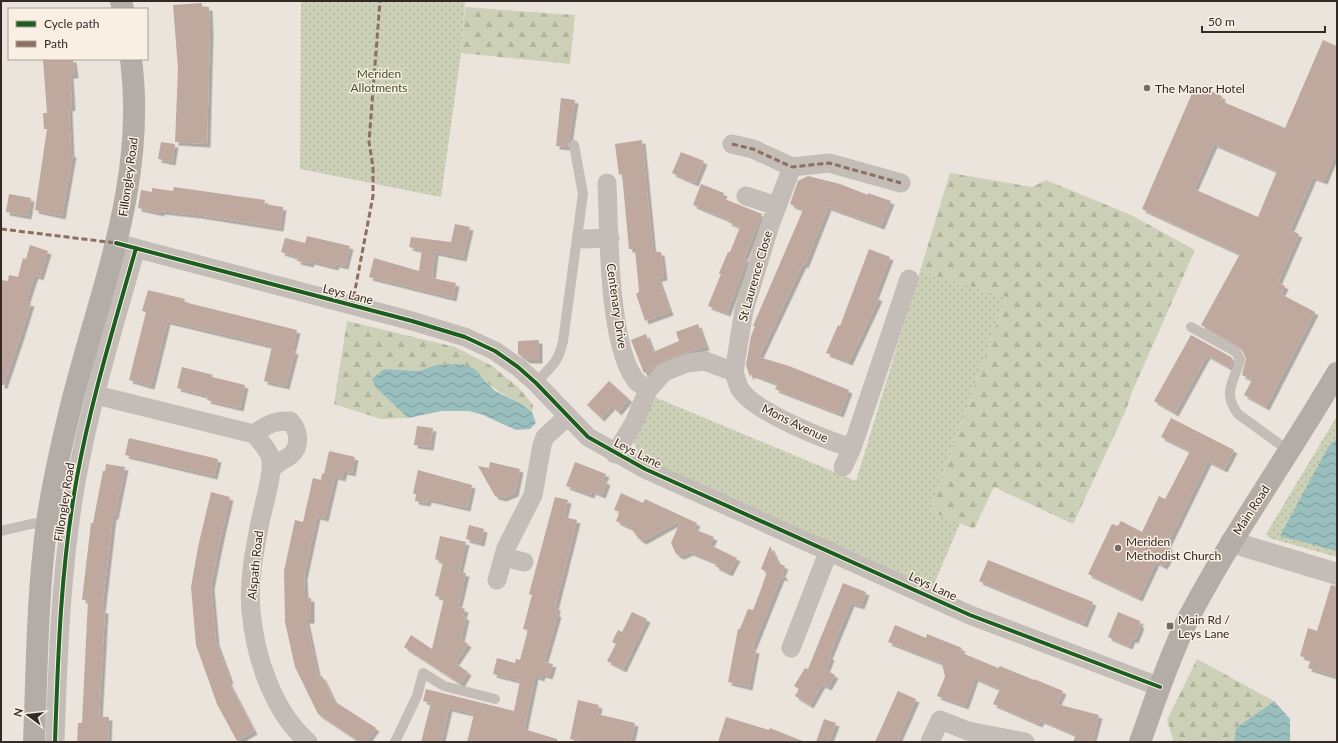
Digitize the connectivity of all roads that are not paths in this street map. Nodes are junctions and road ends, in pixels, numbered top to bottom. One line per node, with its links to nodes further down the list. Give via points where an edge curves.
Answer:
1 (131, 60): 11 (main road, Fillongley Road, via 135,126 126,203)
2 (732, 144): 4 (street, via 753,148)
3 (574, 145): 16 (lane, via 583,194 563,342 554,365)
4 (792, 167): 6 (street, via 829,163); 8 (street, St Laurence Close)
5 (607, 183): 9 (street, Centenary Drive)
6 (900, 183)
7 (746, 196): 8 (street)
8 (777, 206): 14 (street, St Laurence Close, via 744,310)
9 (610, 238): 10 (street); 17 (street, Centenary Drive, via 613,291 620,342 628,368 635,380)
10 (583, 239)
11 (126, 246): 16 (street, Leys Lane, via 464,337 495,351); 18 (street, Fillongley Road); 26 (main road, Fillongley Road, via 70,410)
12 (909, 279): 21 (street)
13 (1191, 327): 22 (lane, via 1236,352 1240,360 1229,393 1232,406 1238,414)
14 (734, 372): 17 (street, via 705,361 687,362 664,372); 21 (street, Mons Avenue, via 741,390 758,405 784,420)
15 (1337, 373): 22 (main road, Main Road)
16 (536, 382): 19 (street, Leys Lane)
17 (648, 390): 23 (street, via 634,423)
18 (96, 395): 20 (street); 38 (street, Fillongley Road, via 77,476 65,556)
19 (567, 417): 23 (street, Leys Lane, via 588,437); 30 (street, via 545,437 533,495 506,548)
20 (254, 434): 25 (street, Alspath Road, via 271,456); 25 (street, via 266,424 279,420 290,421 296,427 298,436 292,454 277,462)
21 (852, 448): 24 (street)
22 (1289, 451): 28 (main road, Main Road)
23 (615, 454): 29 (street, Leys Lane, via 734,510)
24 (843, 467)
25 (271, 470): 39 (street, Alspath Road, via 251,581 251,611 258,648 268,680 283,712)
26 (47, 522): 27 (lane); 37 (main road, Fillongley Road, via 37,651)
27 (1, 531)
28 (1231, 542): 32 (street); 35 (main road, Main Road, via 1188,619)
29 (829, 550): 34 (street); 35 (street, Leys Lane, via 970,615)
30 (504, 557): 31 (street); 33 (street)
31 (524, 562)
32 (1337, 574)
33 (497, 580)
34 (791, 648)
35 (1160, 687): 43 (main road, Main Road)
36 (495, 699): 40 (lane, via 444,686 423,673 417,696)
37 (34, 742)
38 (55, 742)
39 (308, 742)
40 (395, 742)
41 (930, 742): 42 (street, via 940,720 968,732)
42 (1025, 742)
43 (1140, 742)

